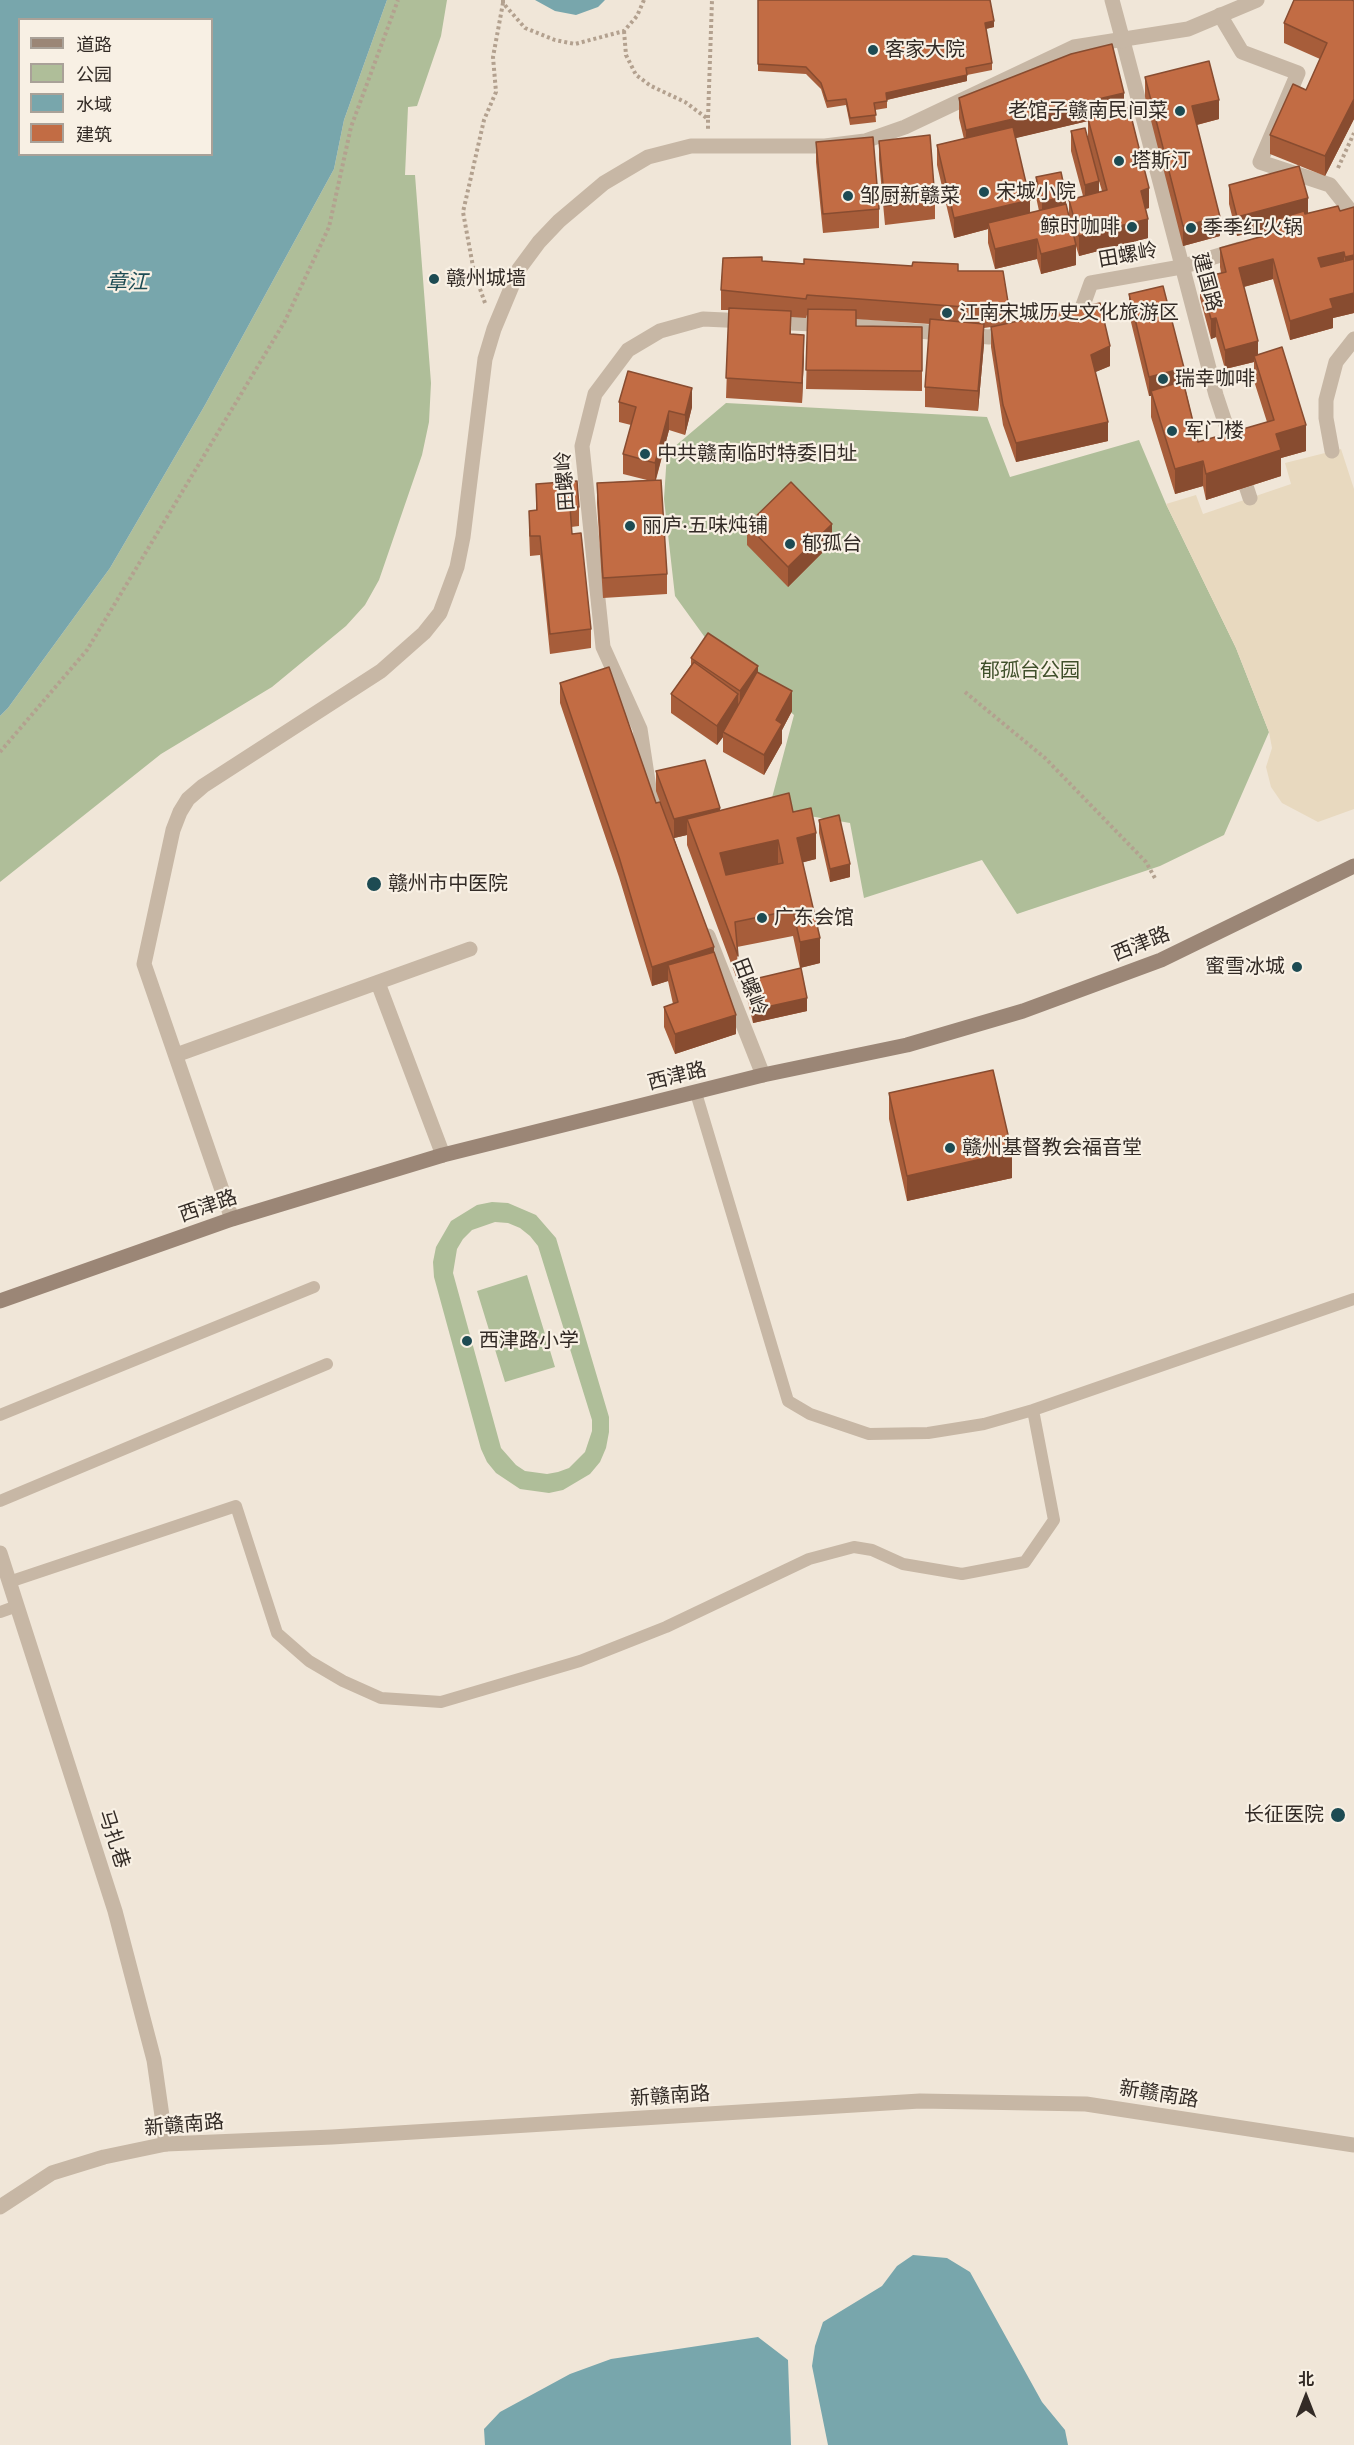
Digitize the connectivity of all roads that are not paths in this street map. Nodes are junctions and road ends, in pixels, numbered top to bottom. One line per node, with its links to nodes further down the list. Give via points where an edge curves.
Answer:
1 (1112, 0): 4 (street, 建国路)
2 (1257, 0): 3 (street)
3 (1220, 15): 4 (street, via 1188,29); 5 (street, via 1242,52 1298,73 1260,162 1330,185)
4 (1123, 41): 7 (street, 建国路); 18 (street, via 1074,47 905,127 865,141 825,146 708,145 667,150 604,183 539,242 519,269 485,359 459,557 440,613 424,633 381,671 202,786 180,812 144,964)
5 (1350, 215)
6 (1257, 244): 7 (street, 田螺岭)
7 (1181, 267): 8 (street, 田螺岭, via 1090,283 1077,322); 12 (street, 建国路, via 1216,395)
8 (1056, 326)
9 (1024, 331): 13 (street, 田螺岭, via 989,337 857,326 703,320 660,331 628,350 595,394 582,446 603,646 640,729 649,788)
10 (1354, 339): 11 (street, via 1336,362 1326,400)
11 (1332, 451)
12 (1250, 498)
13 (662, 821)
14 (1354, 866): 19 (main road, 西津路, via 1161,960 1023,1011 907,1045)
15 (701, 920): 19 (street, 田螺岭)
16 (470, 949): 17 (street)
17 (378, 982): 18 (street); 21 (street)
18 (176, 1055): 22 (street)
19 (763, 1075): 20 (main road, 西津路)
20 (696, 1093): 21 (main road, 西津路); 27 (lane, via 788,1401 810,1414 869,1434 928,1433 984,1424)
21 (443, 1155): 22 (main road, 西津路)
22 (232, 1219): 25 (main road, 西津路)
23 (314, 1287): 28 (lane)
24 (1354, 1299): 27 (lane)
25 (0, 1302)
26 (327, 1364): 29 (lane)
27 (1033, 1410): 31 (lane, via 1054,1520 1025,1562 962,1574 903,1564 872,1550 854,1547 809,1559 666,1626 580,1661 441,1702 381,1698 309,1661 277,1633 236,1506)
28 (0, 1415)
29 (0, 1501)
30 (0, 1553): 31 (street, 马扎巷)
31 (9, 1582): 32 (street, 马扎巷)
32 (17, 1605): 33 (lane); 34 (street, 马扎巷, via 115,1911 154,2061)
33 (0, 1612)
34 (166, 2144): 35 (street, 新赣南路, via 920,2101 1086,2104); 36 (street, 新赣南路, via 52,2173)
35 (1354, 2145)
36 (1, 2203)

